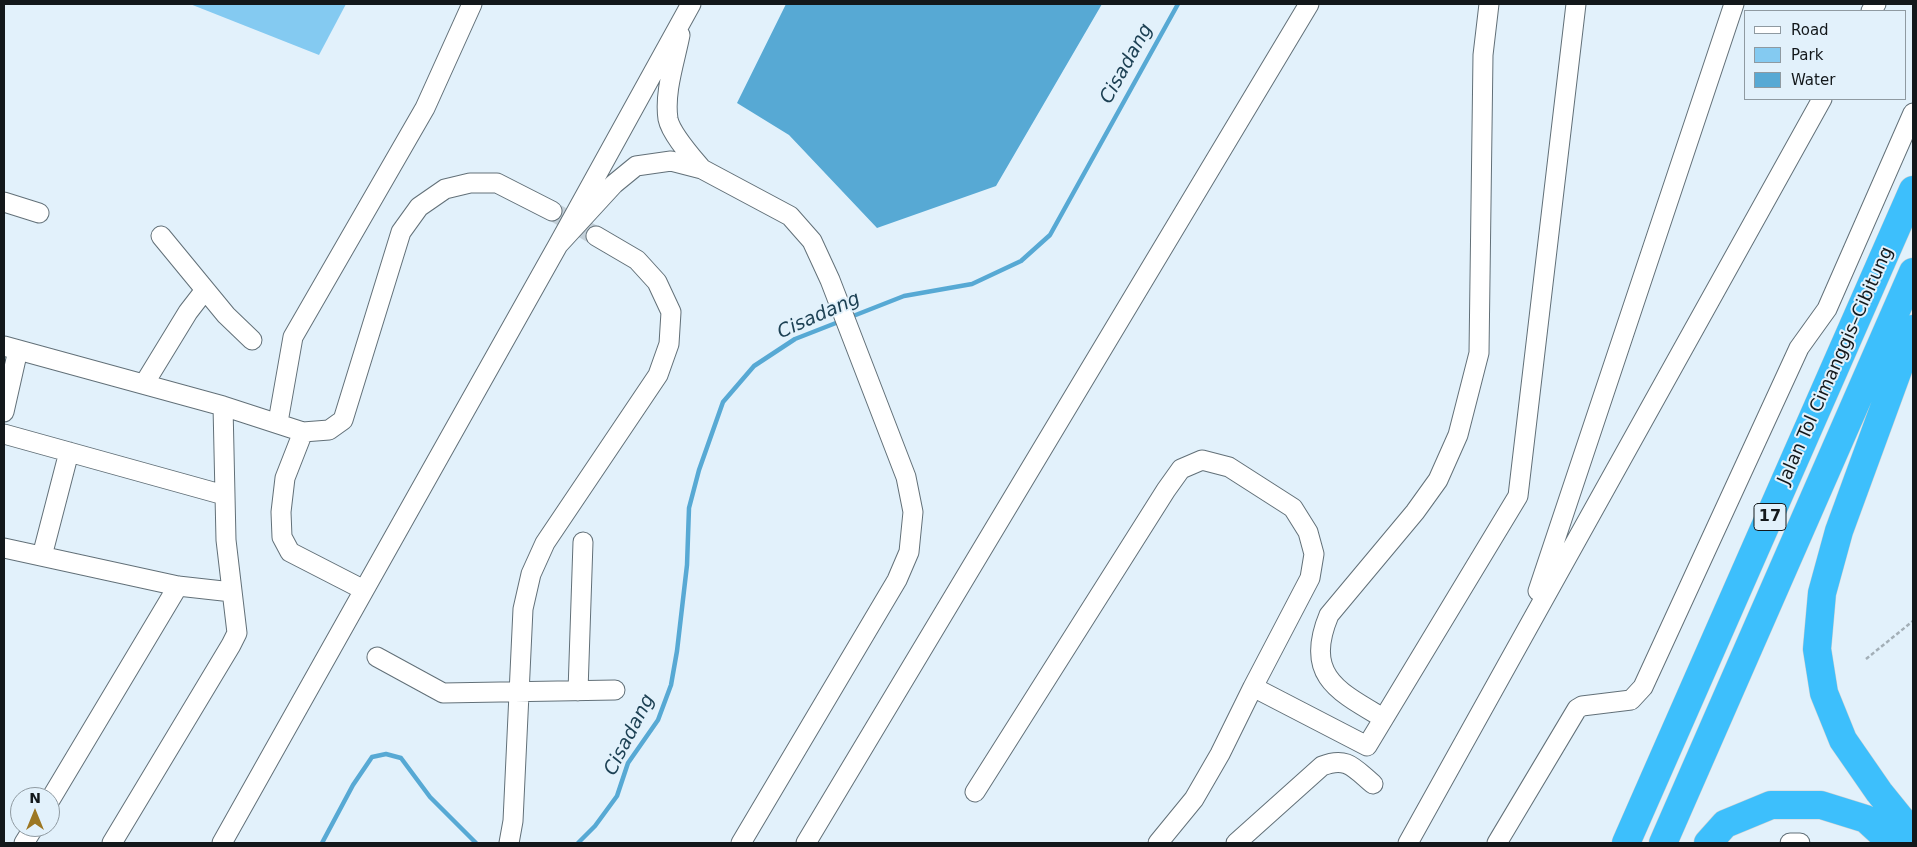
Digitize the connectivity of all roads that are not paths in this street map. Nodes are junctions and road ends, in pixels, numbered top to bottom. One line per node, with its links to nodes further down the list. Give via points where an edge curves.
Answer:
1 (472, 4): 25 (street, via 425,108 293,337)
2 (1309, 4): 51 (street)
3 (1489, 4): 42 (street, via 1482,55 1479,353 1470,390 1458,435 1438,480 1416,512 1329,614 1322,633 1321,656 1327,677 1344,695)
4 (1576, 4): 42 (street, via 1518,496)
5 (1734, 4): 36 (street)
6 (687, 10): 9 (street, via 668,93 668,120); 16 (street)
7 (1821, 100): 36 (street)
8 (1913, 113): 55 (street, via 1828,309 1799,348 1644,687 1631,700 1577,709)
9 (702, 170): 16 (street, via 671,161 636,166 614,184); 50 (street, via 790,216 812,241 906,477 913,512 909,552 897,580)
10 (1913, 190): 56 (highway, Jalan Tol Cimanggis–Cibitung / 17)
11 (4, 202): 13 (street)
12 (552, 211): 26 (street, via 497,183 470,183 445,189 419,207 401,232 343,420 329,430)
13 (39, 213)
14 (161, 236): 18 (street)
15 (596, 236): 40 (street, via 637,260 656,282 671,312 669,344 658,375 545,543 531,574 523,609)
16 (558, 245): 34 (street)
17 (1913, 272): 57 (highway, Jalan Tol Cimanggis–Cibitung / 17)
18 (205, 290): 20 (street); 22 (street)
19 (1913, 329): 46 (highway, via 1839,531 1822,593 1818,648 1824,693 1843,740 1878,792)
20 (252, 340)
21 (11, 348): 22 (street); 24 (street)
22 (144, 384): 23 (street)
23 (223, 406): 25 (street); 29 (street)
24 (4, 412)
25 (275, 421): 26 (street)
26 (303, 432): 34 (street, via 285,478 280,512 282,537 290,552)
27 (4, 434): 28 (street)
28 (69, 452): 29 (street); 32 (street)
29 (224, 496): 35 (street)
30 (583, 542): 41 (street)
31 (4, 548): 32 (street)
32 (42, 556): 33 (street)
33 (178, 586): 35 (street); 44 (street)
34 (364, 590): 48 (street)
35 (232, 592): 47 (street, via 237,632 231,645)
36 (1524, 633): 54 (street)
37 (378, 656): 40 (street, via 443,694)
38 (1253, 687): 42 (street, via 1367,746); 45 (street, via 1310,578 1314,554 1308,532 1293,508 1229,467 1202,460 1181,470 1166,490); 52 (street, via 1194,799)
39 (615, 690): 41 (street)
40 (520, 691): 41 (street); 49 (street)
41 (578, 691)
42 (1383, 718)
43 (1373, 784): 53 (street, via 1348,763 1333,762 1322,766)
44 (58, 787)
45 (975, 792)
46 (1913, 834)
47 (112, 843)
48 (222, 843)
49 (509, 843)
50 (741, 843)
51 (806, 843)
52 (1158, 843)
53 (1236, 843)
54 (1408, 843)
55 (1497, 843)
56 (1626, 843)
57 (1663, 843)
58 (1708, 843): 61 (highway, via 1725,824 1771,806 1821,806 1866,819)
59 (1790, 843): 60 (street)
60 (1800, 843)
61 (1892, 843)

